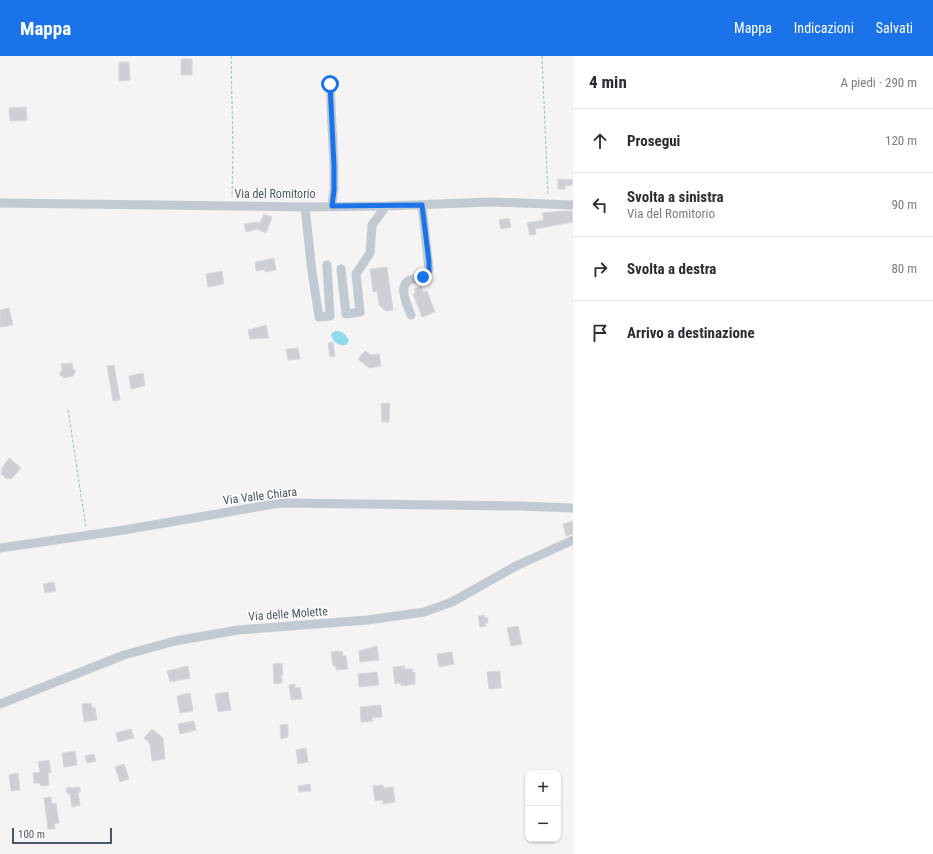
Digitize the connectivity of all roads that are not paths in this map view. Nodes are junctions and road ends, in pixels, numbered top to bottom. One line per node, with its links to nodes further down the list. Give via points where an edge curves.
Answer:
1 (330, 84): 2 (street, via 334,166)
2 (332, 202): 6 (street, Via del Romitorio); 7 (street, Via del Romitorio)
3 (0, 203): 7 (street, Via del Romitorio)
4 (422, 205): 5 (street, Via del Romitorio, via 492,202); 6 (street, Via del Romitorio); 11 (street, via 429,269 426,276 408,281 404,286)
5 (573, 205)
6 (386, 206): 10 (street, via 372,226 370,253 356,274 360,312)
7 (305, 207): 12 (street, via 319,317)
8 (327, 265): 12 (street)
9 (341, 269): 10 (street)
10 (346, 314): 12 (street)
11 (411, 315)
12 (330, 316)
13 (573, 508): 15 (street, Via Valle Chiara, via 280,503)
14 (573, 540): 16 (street, Via delle Molette, via 516,566 452,602 424,612 368,620 238,630 176,641 124,656)
15 (0, 548)
16 (0, 704)

